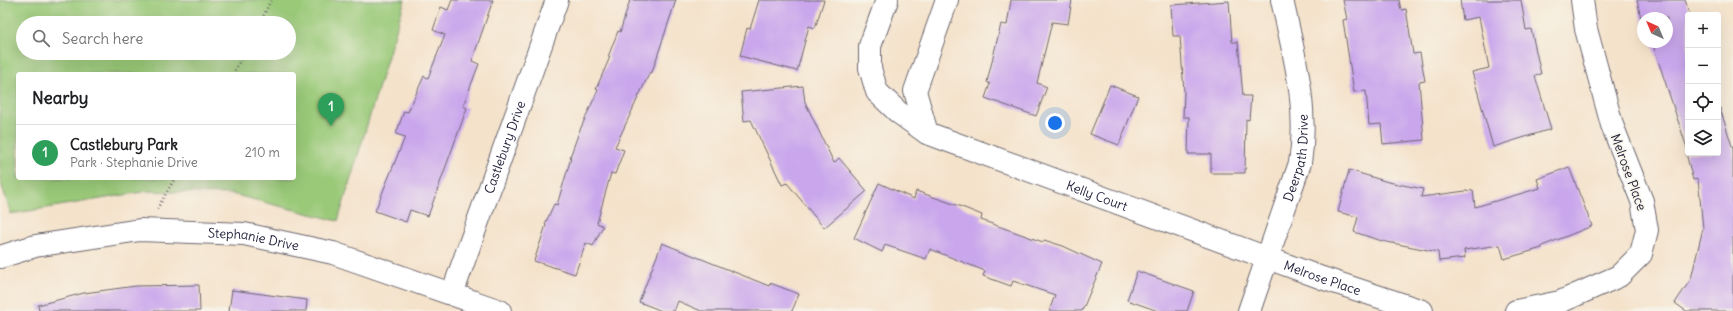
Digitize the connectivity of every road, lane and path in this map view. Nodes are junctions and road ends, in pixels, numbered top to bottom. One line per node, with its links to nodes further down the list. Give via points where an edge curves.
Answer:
1 (272, 0): 7 (path)
2 (557, 0): 15 (street, Castlebury Drive)
3 (887, 0): 10 (street, Kelly Court, via 870,46 870,68 877,92 898,112)
4 (946, 0): 10 (street, via 915,91)
5 (1282, 0): 14 (street, Deerpath Drive, via 1304,110 1304,140 1300,163)
6 (1582, 0): 19 (street, Melrose Place, via 1586,29 1612,125 1642,201 1647,230 1641,254 1619,276 1560,302)
7 (264, 16)
8 (240, 60): 9 (path)
9 (234, 72)
10 (927, 133): 14 (street, Kelly Court)
11 (174, 180): 12 (path)
12 (145, 230): 13 (street, Stephanie Drive, via 34,246); 15 (street, Stephanie Drive, via 244,234 332,253)
13 (0, 257)
14 (1268, 257): 17 (street, Deerpath Drive); 18 (street, Melrose Place)
15 (452, 294): 16 (street, Stephanie Drive)
16 (500, 311)
17 (1249, 311)
18 (1422, 311)
19 (1516, 311)

